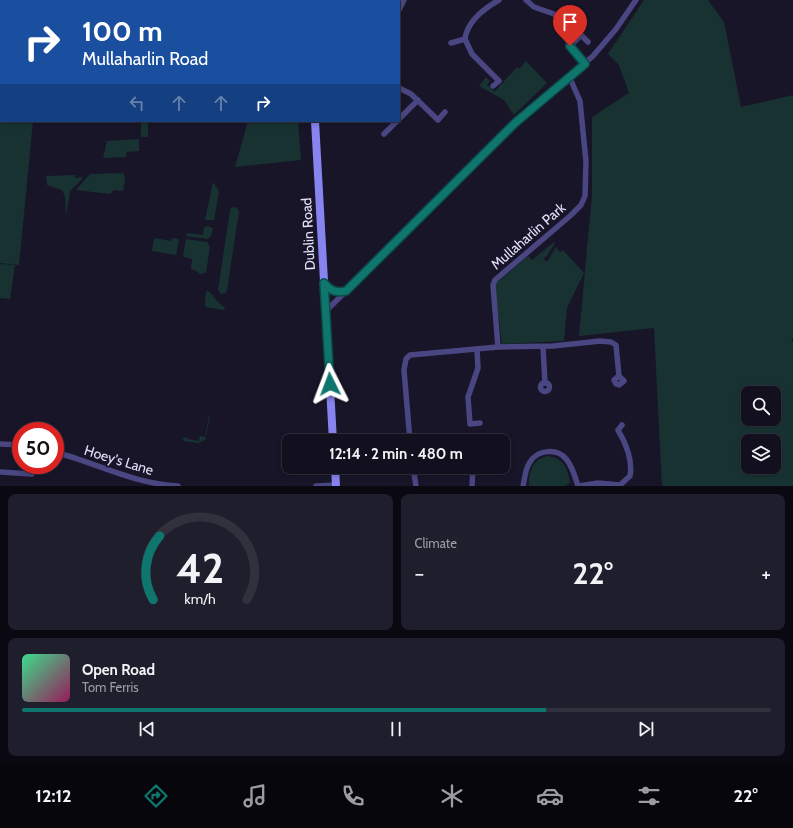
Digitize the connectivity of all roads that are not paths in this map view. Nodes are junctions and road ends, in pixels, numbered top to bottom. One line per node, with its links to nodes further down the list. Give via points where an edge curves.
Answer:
1 (500, 0): 6 (street, via 475,18)
2 (526, 0): 9 (street, via 534,7 554,14 560,20)
3 (636, 0): 10 (street, via 616,29)
4 (572, 26): 5 (street)
5 (581, 35): 8 (street); 9 (street)
6 (465, 39): 7 (street); 12 (street, via 472,54 498,81)
7 (451, 42)
8 (588, 42)
9 (570, 46): 10 (street)
10 (585, 64): 11 (street)
11 (569, 76): 21 (street, via 515,123); 23 (street, Mullaharlin Park, via 580,101 586,162 585,196 570,216 495,280 493,285)
12 (493, 86)
13 (400, 88): 14 (street)
14 (418, 100): 15 (street, via 438,120); 16 (street)
15 (445, 112)
16 (400, 118)
17 (315, 122): 20 (main road, Dublin Road)
18 (396, 122): 19 (street)
19 (384, 134)
20 (324, 283): 21 (street, via 329,289); 22 (main road, Dublin Road)
21 (346, 291): 22 (street)
22 (326, 311): 30 (main road, Dublin Road)
23 (498, 347): 24 (street); 25 (street)
24 (543, 347): 26 (street, via 611,342 616,345); 27 (street)
25 (476, 350): 28 (street, via 478,368 468,397 470,424); 31 (street, via 408,356 404,370)
26 (619, 376)
27 (545, 383)
28 (480, 423)
29 (622, 425): 46 (street, via 618,430 629,454 630,476 620,485 598,483)
30 (333, 434)
31 (410, 434)
32 (0, 444): 33 (street)
33 (12, 445)
34 (64, 455): 41 (street, Hoey's Lane, via 152,483)
35 (0, 472): 36 (street)
36 (12, 473)
37 (335, 474): 40 (main road)
38 (414, 474): 43 (street)
39 (473, 474): 44 (street)
40 (336, 485): 42 (street)
41 (178, 486)
42 (316, 486)
43 (416, 486)
44 (472, 486)
45 (523, 486): 46 (street, via 531,461 540,453 553,452 566,459)
46 (579, 486)

